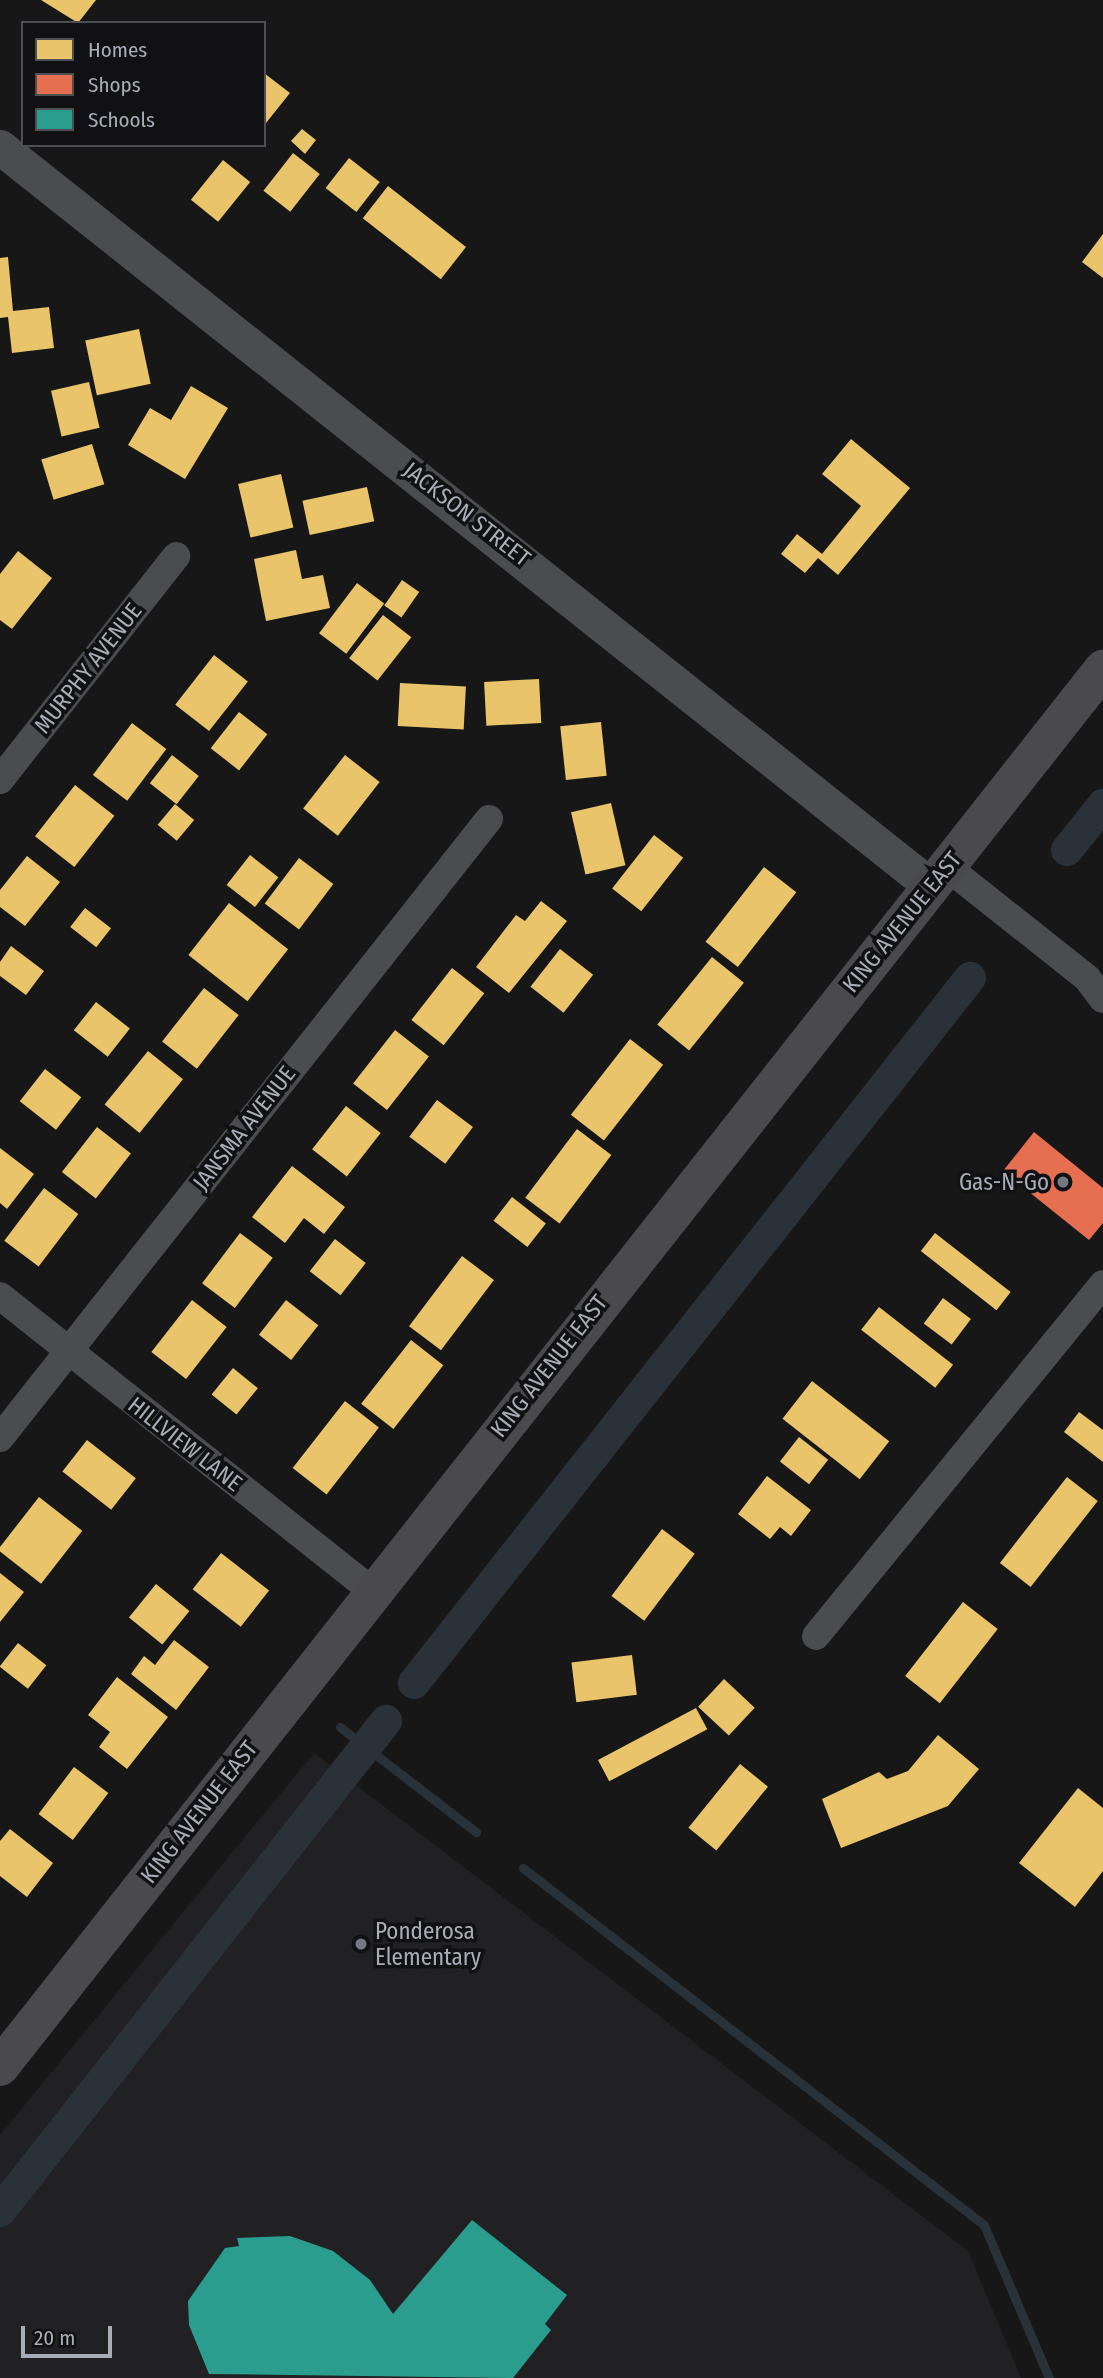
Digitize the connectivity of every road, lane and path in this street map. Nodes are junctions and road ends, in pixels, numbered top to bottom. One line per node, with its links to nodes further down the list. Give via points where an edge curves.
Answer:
1 (0, 147): 6 (street, JACKSON STREET)
2 (176, 556): 4 (street, MURPHY AVENUE)
3 (1103, 669): 6 (main road, KING AVENUE EAST)
4 (0, 780)
5 (489, 819): 10 (street, JANSMA AVENUE)
6 (939, 876): 7 (street, JACKSON STREET, via 1087,978); 12 (main road, KING AVENUE EAST)
7 (1103, 999)
8 (1103, 1284): 13 (street)
9 (0, 1297): 10 (street, HILLVIEW LANE)
10 (68, 1351): 11 (street, JANSMA AVENUE); 12 (street, HILLVIEW LANE)
11 (0, 1438)
12 (371, 1590): 14 (main road, KING AVENUE EAST)
13 (816, 1636)
14 (0, 2067)

